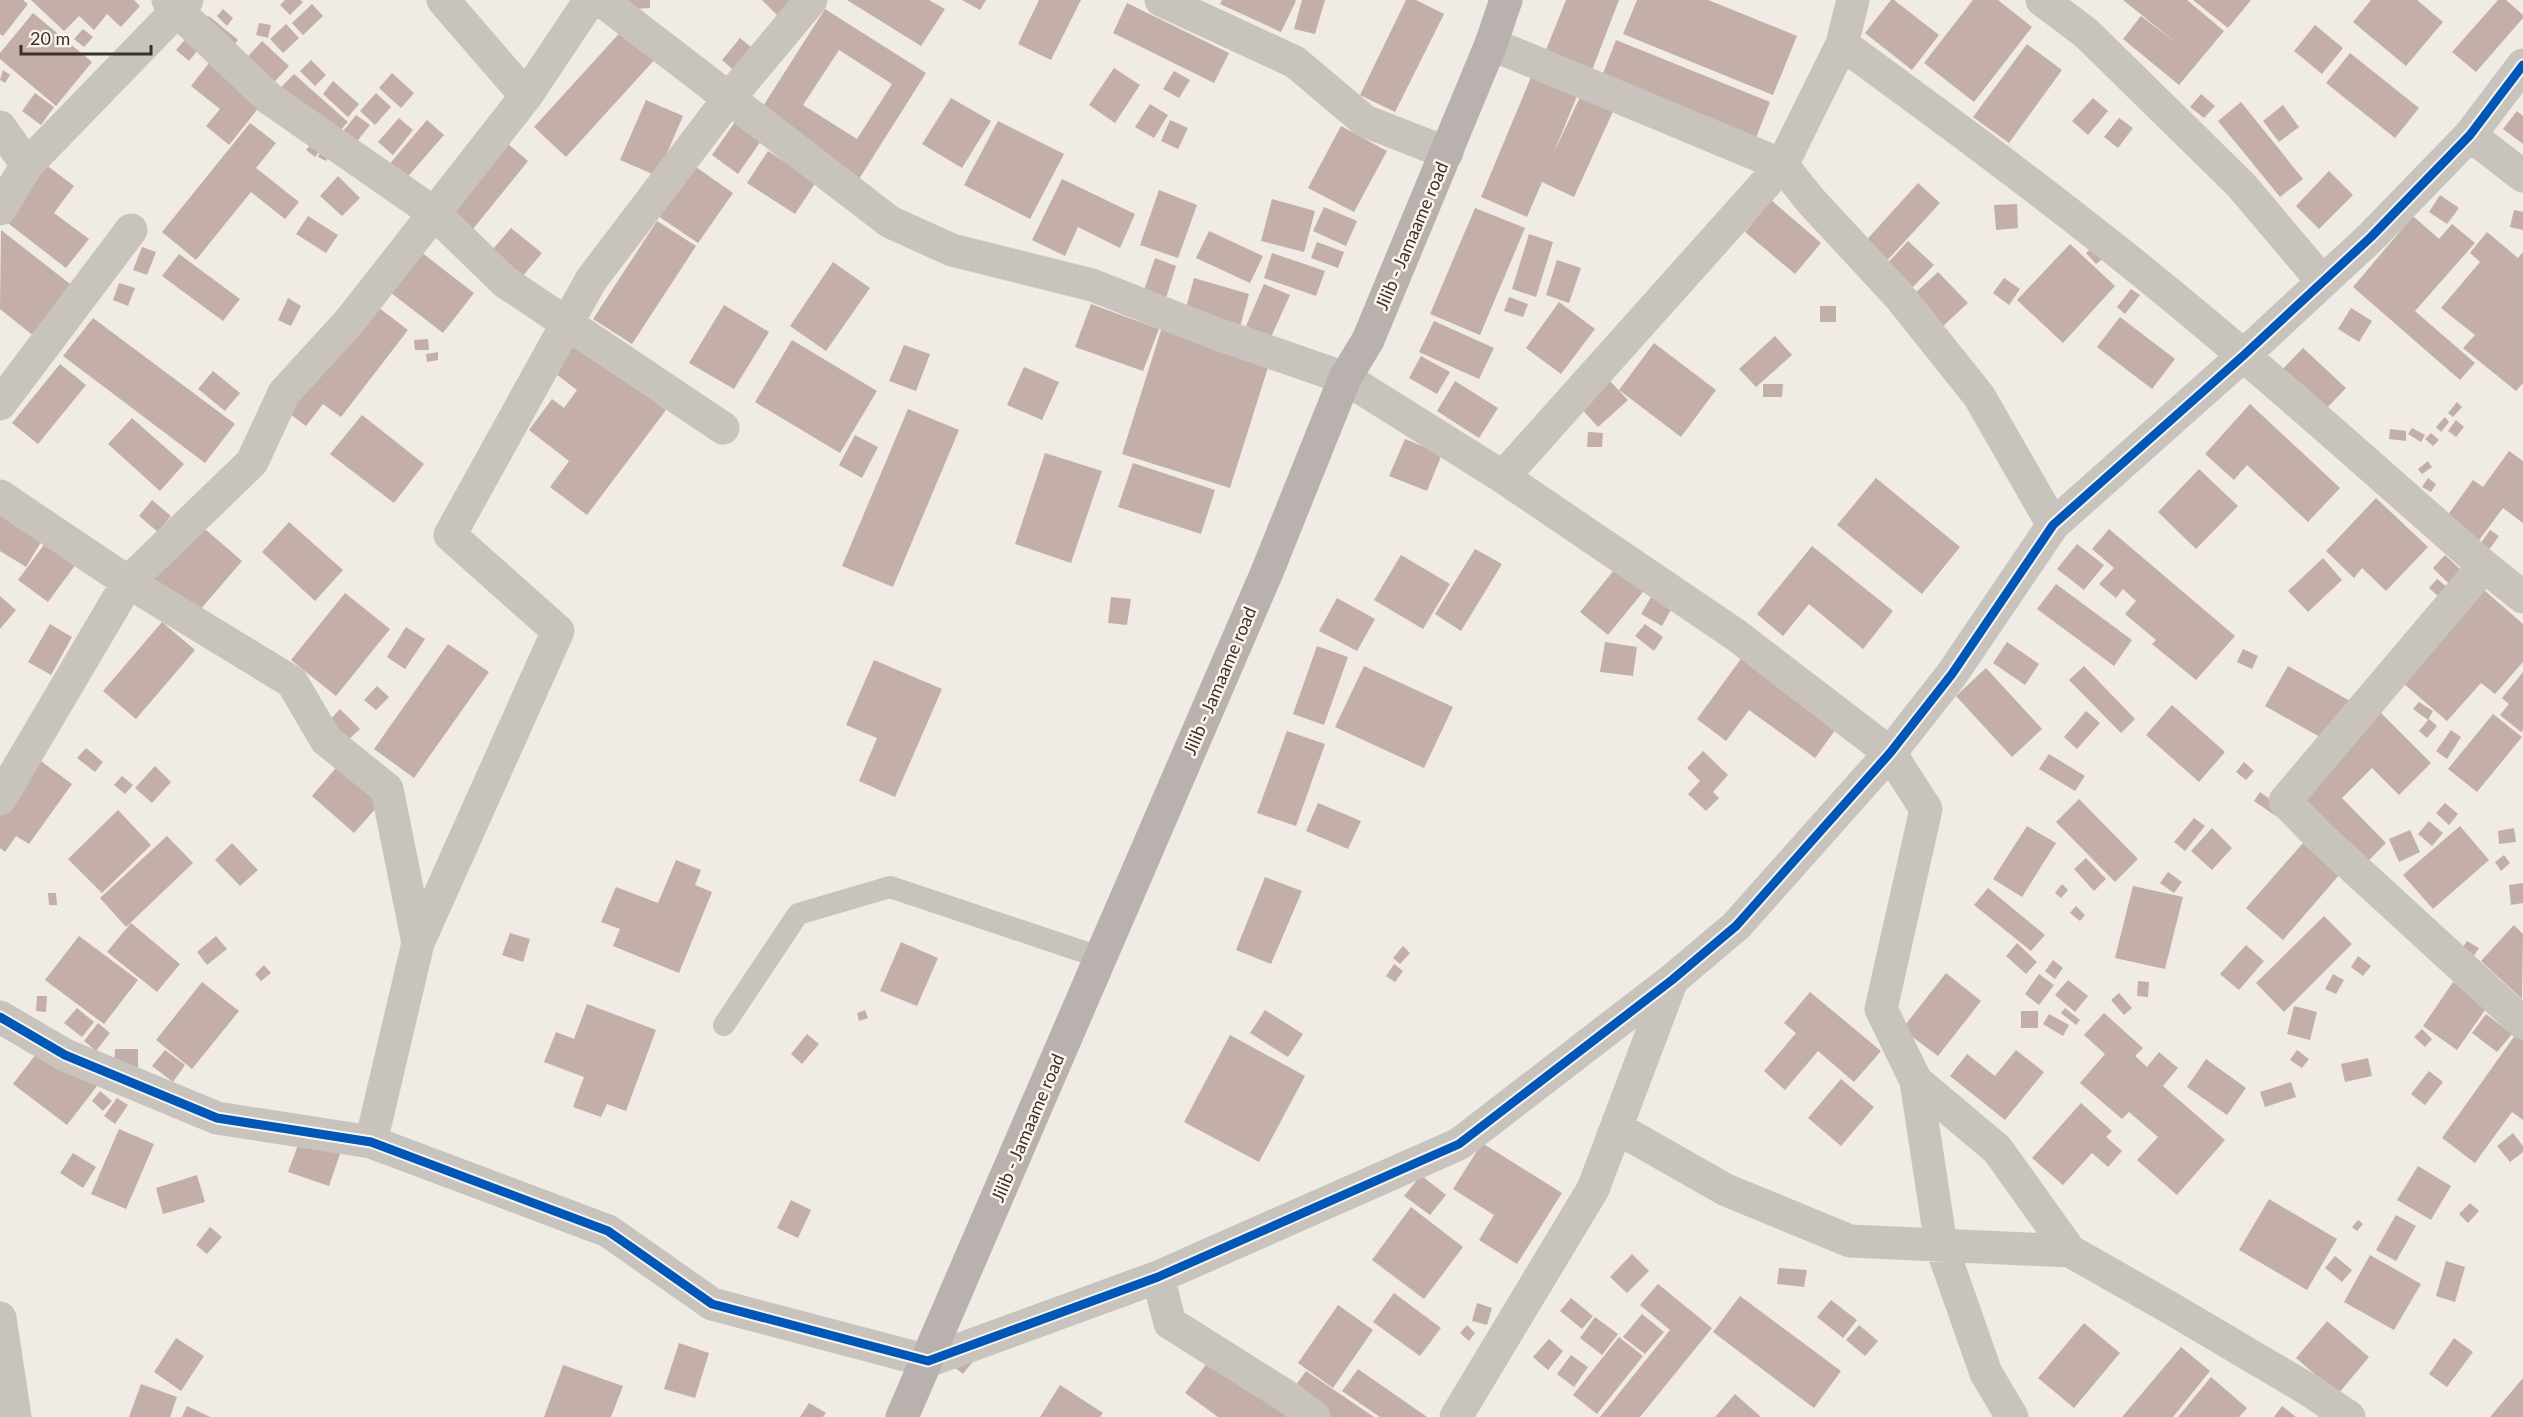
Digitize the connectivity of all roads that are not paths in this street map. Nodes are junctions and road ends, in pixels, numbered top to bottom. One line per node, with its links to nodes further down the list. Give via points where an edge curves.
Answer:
1 (442, 0): 13 (street)
2 (590, 0): 13 (street)
3 (601, 0): 14 (street)
4 (811, 0): 14 (street)
5 (1161, 0): 17 (street, via 1295,62 1365,121)
6 (1506, 0): 10 (main road, Jilib - Jamaame road)
7 (1853, 0): 11 (street)
8 (2042, 0): 24 (street, via 2086,33 2241,186)
9 (177, 5): 18 (street); 22 (street, via 186,19 270,99)
10 (1491, 44): 17 (main road, Jilib - Jamaame road); 19 (street)
11 (1842, 44): 19 (street); 26 (street, via 1983,147)
12 (2523, 65): 16 (street)
13 (526, 96): 22 (street)
14 (730, 97): 25 (street, via 591,280); 27 (street, via 890,222 952,249 1092,285)
15 (0, 127): 18 (street)
16 (2470, 135): 20 (street); 24 (street)
17 (1447, 153): 27 (main road, Jilib - Jamaame road, via 1368,339)
18 (27, 165): 21 (street)
19 (1782, 165): 30 (street); 32 (street, via 1899,297 1978,396)
20 (2523, 176)
21 (0, 208)
22 (434, 213): 25 (street, via 505,282); 34 (street, via 349,322 284,393 252,462)
23 (131, 230): 28 (street)
24 (2323, 282): 26 (street)
25 (567, 324): 29 (street); 38 (street, via 450,535 558,631)
26 (2244, 355): 32 (street); 33 (street)
27 (1345, 378): 30 (street); 39 (main road, Jilib - Jamaame road, via 1267,572)
28 (0, 404)
29 (723, 428)
30 (1503, 477): 36 (street, via 1736,636)
31 (0, 496): 34 (street)
32 (2053, 525): 36 (street, via 1952,674)
33 (2484, 566): 35 (street); 42 (street, via 2285,801)
34 (128, 582): 37 (street); 38 (street, via 292,682 326,740 387,789)
35 (2523, 597)
36 (1890, 753): 40 (street, via 1736,926); 44 (street, via 1926,809 1881,1009)
37 (0, 799)
38 (418, 943): 46 (street)
39 (1102, 958): 43 (lane, via 890,887 798,914); 51 (main road, Jilib - Jamaame road)
40 (1672, 980): 45 (street); 49 (street, via 1459,1144)
41 (0, 1017): 46 (street, via 64,1055 217,1118)
42 (2523, 1023)
43 (724, 1025)
44 (1916, 1081): 47 (street); 48 (street, via 1996,1149)
45 (1617, 1128): 47 (street, via 1726,1190 1850,1241); 55 (street, via 1593,1189)
46 (371, 1142): 51 (street, via 608,1231 712,1304)
47 (1941, 1245): 48 (street); 56 (street, via 1986,1373)
48 (2070, 1251): 57 (street, via 2182,1314)
49 (1158, 1277): 51 (street); 54 (street, via 1170,1323)
50 (0, 1318): 52 (street)
51 (928, 1361): 53 (main road, Jilib - Jamaame road)
52 (15, 1417)
53 (902, 1417)
54 (1314, 1417)
55 (1456, 1417)
56 (2012, 1417)
57 (2349, 1417)

